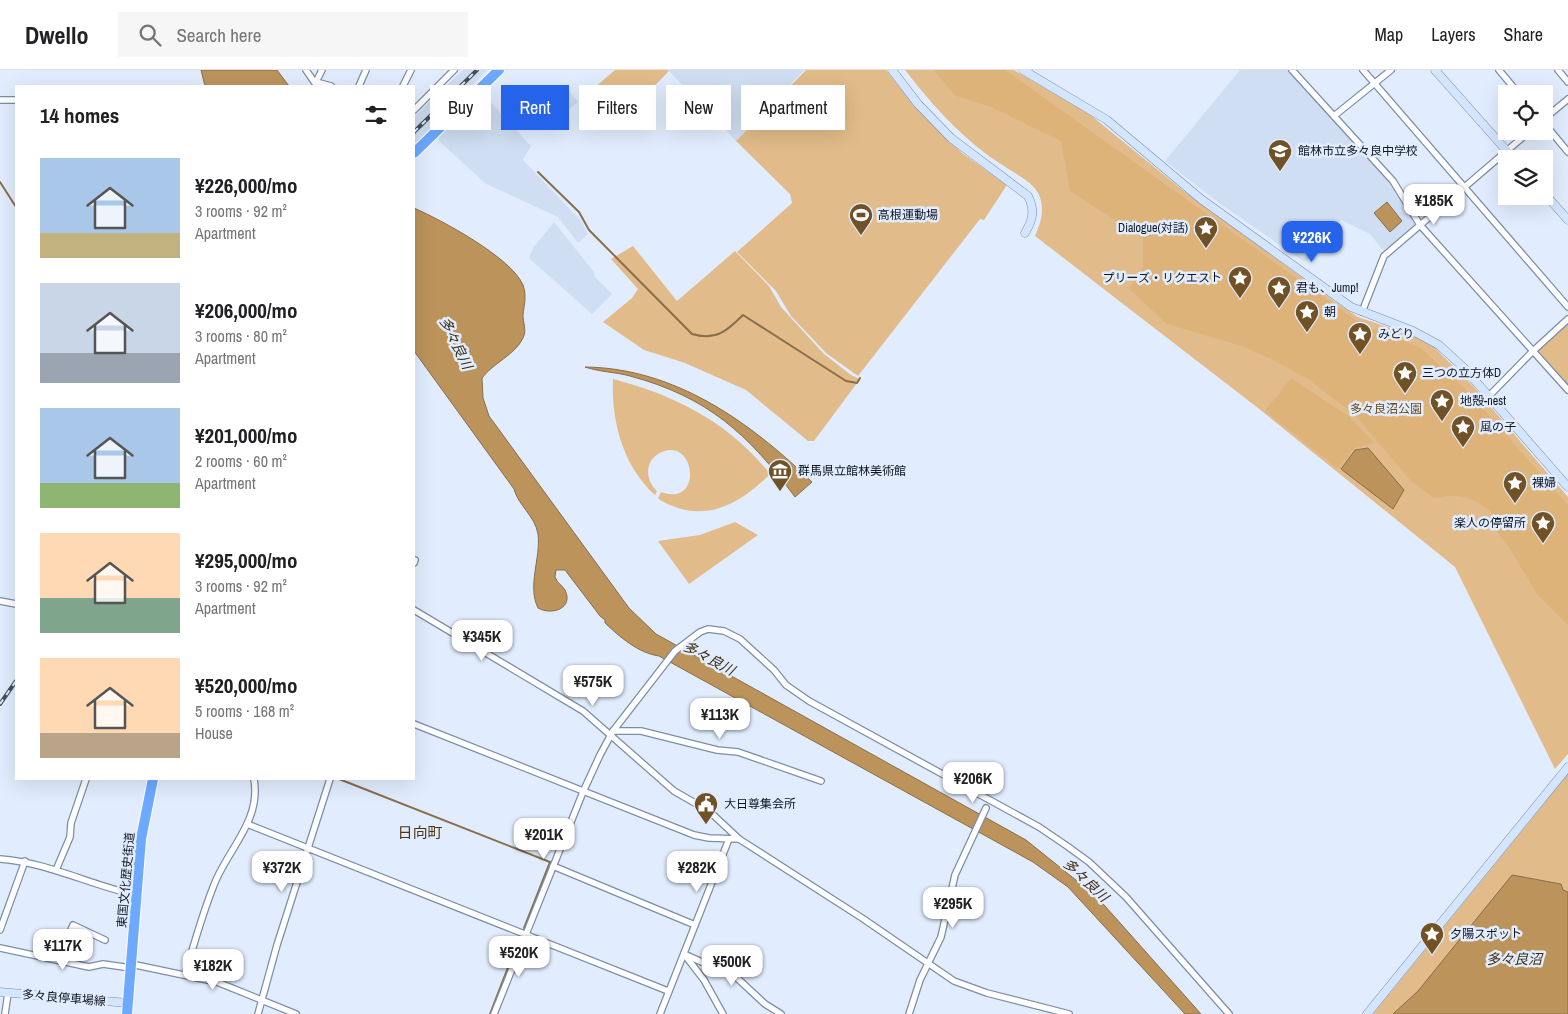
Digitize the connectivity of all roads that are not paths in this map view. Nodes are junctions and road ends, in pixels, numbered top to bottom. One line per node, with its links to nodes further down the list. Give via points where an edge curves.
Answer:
1 (306, 70): 17 (street)
2 (322, 70): 17 (street)
3 (366, 70): 18 (street)
4 (411, 70): 19 (street)
5 (454, 70): 24 (street)
6 (499, 70): 31 (highway)
7 (892, 70): 38 (street, via 918,104 951,138 1028,196 1033,217)
8 (1024, 70): 40 (street, via 1107,120 1202,199)
9 (1292, 70): 26 (street)
10 (1363, 70): 16 (street)
11 (1391, 70): 16 (street)
12 (1435, 70): 29 (street)
13 (1499, 70): 20 (street)
14 (1558, 70): 15 (street)
15 (1568, 82)
16 (1374, 83): 26 (street); 34 (street)
17 (317, 84)
18 (359, 85)
19 (404, 85)
20 (1512, 85)
21 (1568, 99): 25 (street)
22 (0, 100): 23 (street)
23 (15, 100)
24 (415, 109)
25 (1553, 113)
26 (1334, 116): 37 (street, via 1393,181)
27 (1553, 133): 32 (street)
28 (1520, 140): 30 (street)
29 (1506, 150)
30 (1508, 150)
31 (415, 152)
32 (1568, 152)
33 (1498, 159): 34 (street)
34 (1466, 187): 37 (street); 39 (street)
35 (1553, 203): 36 (street)
36 (1568, 220)
37 (1420, 226): 40 (street, via 1384,256); 42 (street)
38 (1025, 233)
39 (1568, 307)
40 (1362, 312): 44 (street, via 1413,331 1438,345)
41 (1568, 320): 42 (street)
42 (1532, 352): 43 (street); 44 (street)
43 (1568, 390)
44 (1489, 396): 45 (street)
45 (1568, 487)
46 (0, 602): 47 (street)
47 (15, 604)
48 (415, 611): 50 (street, via 561,696)
49 (415, 724): 57 (street)
50 (612, 734): 56 (street, via 641,731 745,754); 57 (street); 61 (street, via 674,791 709,811); 91 (street, via 686,641 708,630 732,634 809,702 1038,827 1089,862 1126,898)
51 (1568, 767): 92 (street)
52 (86, 780): 66 (street, via 70,823 70,838)
53 (153, 780): 67 (highway, 東国文化歴史街道, via 142,829)
54 (254, 780): 59 (street, via 256,801)
55 (330, 780): 62 (street)
56 (821, 781)
57 (583, 792): 60 (street, via 694,835); 65 (street)
58 (986, 808): 75 (street, via 955,875 941,937)
59 (247, 824): 62 (street); 77 (street, via 217,879)
60 (729, 839): 61 (street); 68 (street)
61 (739, 839): 75 (street)
62 (307, 848): 70 (street); 80 (street)
63 (0, 859): 64 (street)
64 (25, 860): 66 (street); 69 (street)
65 (553, 866): 68 (street); 70 (street)
66 (56, 870): 67 (street, via 103,888)
67 (136, 895): 76 (highway, 東国文化歴史街道)
68 (695, 925): 73 (street)
69 (0, 930)
70 (526, 935): 78 (street); 85 (street)
71 (105, 940): 74 (street, via 73,925)
72 (0, 948): 74 (street)
73 (684, 954): 78 (street); 87 (street, via 704,980); 88 (street, via 737,978)
74 (58, 960): 76 (street, via 89,966)
75 (929, 963): 89 (street); 90 (street, via 971,988)
76 (131, 966): 77 (street); 81 (highway, 東国文化歴史街道)
77 (185, 975): 80 (street, via 217,982)
78 (668, 991): 86 (street)
79 (4, 992): 81 (street, 多々良停車場線); 82 (street)
80 (263, 1000): 83 (street); 84 (street)
81 (128, 1009)
82 (5, 1014)
83 (258, 1014)
84 (296, 1014)
85 (494, 1014)
86 (660, 1014)
87 (723, 1014)
88 (781, 1014)
89 (909, 1014)
90 (1069, 1014)
91 (1229, 1014)
92 (1367, 1014)

